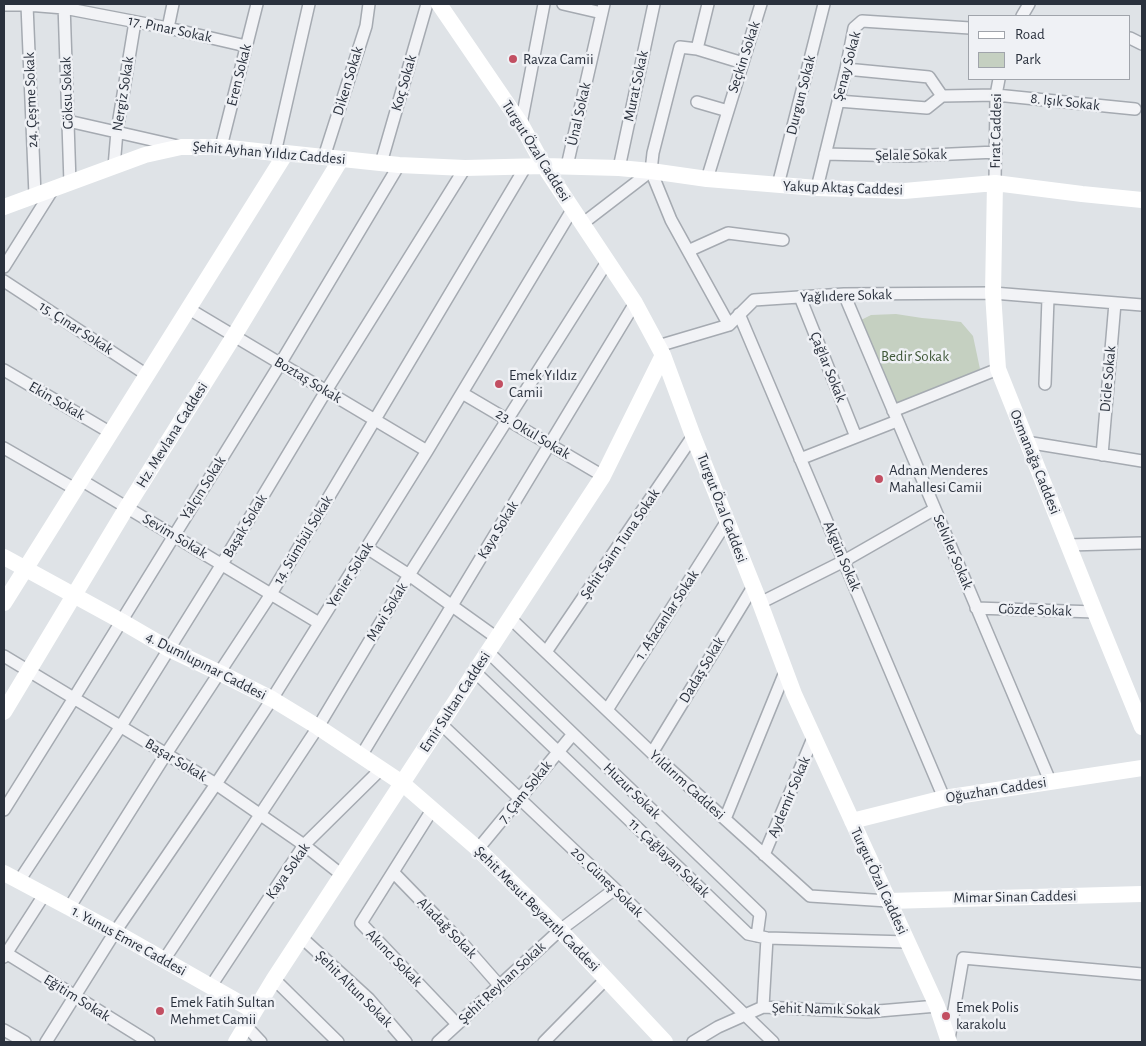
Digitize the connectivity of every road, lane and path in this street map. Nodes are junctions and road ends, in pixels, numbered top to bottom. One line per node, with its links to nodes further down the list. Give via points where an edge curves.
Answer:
1 (108, 4): 20 (street)
2 (173, 4): 22 (street)
3 (257, 4): 24 (street, Eren Sokak)
4 (310, 4): 41 (street)
5 (369, 4): 43 (street, Diken Sokak, via 366,26)
6 (427, 4): 45 (street, Koç Sokak)
7 (544, 4): 36 (street)
8 (563, 4): 18 (street)
9 (654, 4): 52 (street, Murat Sokak)
10 (708, 4): 25 (street)
11 (761, 4): 26 (street, Seçkin Sokak)
12 (824, 4): 57 (street, Durgun Sokak)
13 (1029, 4): 19 (street)
14 (4, 5): 15 (street, 17. Pınar Sokak)
15 (27, 5): 16 (street, 17. Pınar Sokak); 60 (street, 24. Çeşme Sokak)
16 (64, 6): 20 (street, 17. Pınar Sokak); 35 (street, Göksu Sokak)
17 (444, 8): 36 (street, Turgut Özal Caddesi)
18 (603, 8): 49 (street, Ünal Sokak)
19 (1023, 15)
20 (107, 16): 21 (street, 17. Pınar Sokak)
21 (135, 22): 22 (street, 17. Pınar Sokak); 37 (street, Nergiz Sokak)
22 (168, 28): 24 (street, 17. Pınar Sokak)
23 (968, 28): 27 (street, Şenay Sokak, via 862,21 854,28)
24 (246, 46): 38 (street, Eren Sokak)
25 (697, 49): 26 (street); 53 (street, via 680,47 652,152)
26 (743, 63): 34 (street, Seçkin Sokak)
27 (846, 68): 30 (street, via 929,77); 31 (street, Şenay Sokak)
28 (999, 80): 29 (street, Fırat Caddesi)
29 (996, 95): 30 (street, 8. Işık Sokak); 33 (street, 8. Işık Sokak); 40 (street, Fırat Caddesi)
30 (942, 96): 31 (street, via 928,108)
31 (838, 101): 42 (street, Şenay Sokak)
32 (697, 102): 34 (street, Seçkin Sokak)
33 (1135, 109)
34 (728, 111): 54 (street, Seçkin Sokak)
35 (68, 121): 37 (street); 55 (street, Göksu Sokak)
36 (521, 124): 48 (street, Turgut Özal Caddesi)
37 (117, 131): 39 (street); 50 (street, Nergiz Sokak)
38 (221, 146): 39 (street, Şehit Ayhan Yıldız Caddesi); 41 (street, Şehit Ayhan Yıldız Caddesi)
39 (181, 147): 50 (street, Şehit Ayhan Yıldız Caddesi, via 144,155)
40 (996, 152): 42 (street, Şelale Sokak, via 908,156); 56 (street, Fırat Caddesi)
41 (280, 153): 43 (street, Şehit Ayhan Yıldız Caddesi); 77 (street)
42 (825, 154): 59 (street, Şenay Sokak)
43 (324, 157): 44 (street, Şehit Ayhan Yıldız Caddesi)
44 (341, 159): 45 (street, Şehit Ayhan Yıldız Caddesi); 80 (street, Hz. Mevlana Caddesi)
45 (381, 163): 46 (street, Şehit Ayhan Yıldız Caddesi)
46 (399, 165): 51 (street, Şehit Ayhan Yıldız Caddesi); 82 (street, Yalçın Sokak)
47 (526, 166): 48 (street, Şehit Ayhan Yıldız Caddesi); 51 (street, Şehit Ayhan Yıldız Caddesi); 91 (street, 14. Sümbül Sokak)
48 (544, 166): 49 (street, Yakup Aktaş Caddesi); 63 (street, Turgut Özal Caddesi)
49 (567, 166): 52 (street, Yakup Aktaş Caddesi)
50 (114, 167): 55 (street, Şehit Ayhan Yıldız Caddesi)
51 (465, 168): 87 (street, Başak Sokak)
52 (619, 168): 53 (street, Yakup Aktaş Caddesi)
53 (651, 171): 54 (street, Yakup Aktaş Caddesi); 64 (street); 66 (street)
54 (707, 179): 57 (street, Yakup Aktaş Caddesi)
55 (70, 183): 58 (street, Şehit Ayhan Yıldız Caddesi)
56 (996, 183): 59 (street, Yakup Aktaş Caddesi, via 904,190); 61 (street, Yakup Aktaş Caddesi); 70 (street, Osmanağa Caddesi)
57 (778, 185): 59 (street, Yakup Aktaş Caddesi)
58 (53, 188): 60 (street, Şehit Ayhan Yıldız Caddesi); 68 (street)
59 (817, 188)
60 (35, 195): 62 (street, Şehit Ayhan Yıldız Caddesi)
61 (1142, 200)
62 (4, 207)
63 (572, 210): 64 (street, Turgut Özal Caddesi); 88 (street, Yenier Sokak)
64 (582, 224): 67 (street, Turgut Özal Caddesi)
65 (783, 240): 66 (street, via 728,233)
66 (688, 251): 79 (street)
67 (607, 262): 74 (street, Turgut Özal Caddesi); 90 (street, Mavi Sokak)
68 (4, 267)
69 (4, 281): 85 (street, 15. Çınar Sokak)
70 (993, 293): 71 (street, Yağlıdere Sokak); 73 (street, Yağlıdere Sokak); 83 (street, Osmanağa Caddesi)
71 (844, 294): 72 (street, Yağlıdere Sokak); 89 (street, Selviler Sokak)
72 (800, 297): 78 (street, Yağlıdere Sokak, via 754,300); 94 (street, Çağlar Sokak)
73 (1048, 298): 75 (street, Yağlıdere Sokak); 86 (street)
74 (635, 303): 81 (street, Turgut Özal Caddesi); 96 (street, Kaya Sokak)
75 (1114, 303): 76 (street, Yağlıdere Sokak); 99 (street, Dicle Sokak)
76 (1142, 305)
77 (189, 309): 80 (street, Boztaş Sokak); 85 (street)
78 (740, 314): 79 (street, Yağlıdere Sokak); 100 (street, Akgün Sokak)
79 (729, 325): 81 (street, Yağlıdere Sokak)
80 (234, 336): 82 (street, Boztaş Sokak); 104 (street, Hz. Mevlana Caddesi)
81 (660, 351): 93 (street, Turgut Özal Caddesi); 102 (street, Emir Sultan Caddesi)
82 (280, 364): 87 (street, Boztaş Sokak); 107 (street, Yalçın Sokak)
83 (998, 369): 89 (street); 95 (street, Osmanağa Caddesi)
84 (4, 370): 92 (street, Ekin Sokak)
85 (147, 375): 92 (street)
86 (1045, 384)
87 (326, 391): 91 (street, Boztaş Sokak); 113 (street, Başak Sokak)
88 (462, 393): 90 (street, 23. Okul Sokak); 98 (street, Yenier Sokak)
89 (895, 416): 94 (street); 105 (street, Selviler Sokak)
90 (508, 419): 96 (street, 23. Okul Sokak); 115 (street, Mavi Sokak)
91 (375, 420): 98 (street, Boztaş Sokak); 117 (street, 14. Sümbül Sokak)
92 (110, 432): 103 (street)
93 (693, 436): 106 (street, Turgut Özal Caddesi); 130 (street, Şehit Saim Tuna Sokak)
94 (856, 437): 100 (street)
95 (1026, 442): 99 (street); 109 (street, Osmanağa Caddesi)
96 (550, 444): 102 (street, 23. Okul Sokak); 121 (street, Kaya Sokak)
97 (4, 448): 103 (street, Sevim Sokak)
98 (426, 451): 110 (street, Yenier Sokak)
99 (1102, 455): 101 (street)
100 (800, 459): 112 (street, Akgün Sokak)
101 (1142, 461)
102 (603, 476): 124 (street, Emir Sultan Caddesi)
103 (78, 484): 104 (street, Sevim Sokak); 114 (street)
104 (127, 507): 107 (street, Sevim Sokak); 118 (street, Hz. Mevlana Caddesi)
105 (935, 509): 112 (street); 122 (street, Selviler Sokak)
106 (727, 521): 116 (street, Turgut Özal Caddesi); 138 (street, 1. Afacanlar Sokak)
107 (173, 535): 113 (street, Sevim Sokak); 125 (street, Yalçın Sokak)
108 (1142, 543): 109 (street)
109 (1068, 545): 123 (street, Osmanağa Caddesi)
110 (367, 548): 115 (street); 126 (street, Yenier Sokak)
111 (4, 557): 114 (street, 4. Dumlupınar Caddesi)
112 (844, 561): 120 (street); 155 (street, Akgün Sokak)
113 (222, 564): 117 (street, Sevim Sokak); 128 (street, Başak Sokak)
114 (26, 568): 118 (street, 4. Dumlupınar Caddesi); 119 (street)
115 (409, 575): 121 (street); 142 (street, Mavi Sokak)
116 (752, 587): 120 (street, Turgut Özal Caddesi); 147 (street, Dadaş Sokak)
117 (271, 594): 126 (street, Sevim Sokak); 133 (street, 14. Sümbül Sokak)
118 (75, 596): 125 (street, 4. Dumlupınar Caddesi); 132 (street, Hz. Mevlana Caddesi)
119 (4, 603)
120 (760, 603): 135 (street, Turgut Özal Caddesi)
121 (452, 606): 127 (street); 149 (street, Kaya Sokak)
122 (976, 608): 123 (street, Gözde Sokak); 152 (street, Selviler Sokak)
123 (1094, 612): 143 (street, Osmanağa Caddesi)
124 (510, 618): 127 (street, Emir Sultan Caddesi); 130 (street, Yıldırım Caddesi)
125 (121, 622): 128 (street, 4. Dumlupınar Caddesi); 136 (street, Yalçın Sokak)
126 (319, 624): 137 (street, Yenier Sokak)
127 (497, 638): 129 (street, Emir Sultan Caddesi)
128 (168, 649): 133 (street, 4. Dumlupınar Caddesi); 141 (street, Başak Sokak)
129 (488, 652): 134 (street, Emir Sultan Caddesi); 144 (street, Huzur Sokak)
130 (546, 652): 138 (street, Yıldırım Caddesi)
131 (4, 656): 132 (street, Başar Sokak)
132 (28, 671): 136 (street, Başar Sokak); 139 (street, Hz. Mevlana Caddesi)
133 (220, 672): 137 (street, 4. Dumlupınar Caddesi); 148 (street, 14. Sümbül Sokak)
134 (475, 672): 140 (street, Emir Sultan Caddesi); 146 (street, 11. Çağlayan Sokak)
135 (785, 672): 145 (street, Turgut Özal Caddesi); 160 (street)
136 (74, 698): 141 (street, Başar Sokak); 157 (street, Yalçın Sokak)
137 (272, 699): 142 (street, 4. Dumlupınar Caddesi); 154 (street, Yenier Sokak)
138 (606, 710): 147 (street, Yıldırım Caddesi)
139 (4, 712)
140 (441, 724): 153 (street, Emir Sultan Caddesi); 156 (street, 20. Güneş Sokak)
141 (121, 726): 148 (street, Başar Sokak); 168 (street, Başak Sokak)
142 (318, 727): 149 (street, 4. Dumlupınar Caddesi); 159 (street, Mavi Sokak)
143 (1142, 727)
144 (573, 734): 146 (street, 7. Çam Sokak); 177 (street, Huzur Sokak, via 760,914)
145 (813, 738): 161 (street, Turgut Özal Caddesi); 164 (street, Aydemir Sokak)
146 (558, 752): 156 (street, 7. Çam Sokak); 177 (street, 11. Çağlayan Sokak, via 748,934)
147 (652, 753): 160 (street, Yıldırım Caddesi)
148 (166, 754): 154 (street, Başar Sokak); 173 (street, 14. Sümbül Sokak)
149 (362, 756): 151 (street, 4. Dumlupınar Caddesi)
150 (1142, 768): 152 (street, Oğuzhan Caddesi)
151 (381, 769): 153 (street, 4. Dumlupınar Caddesi); 162 (street, Kaya Sokak)
152 (1050, 781): 155 (street, Oğuzhan Caddesi)
153 (402, 783): 158 (street, Şehit Mesut Beyazıtlı Caddesi); 167 (street, Emir Sultan Caddesi)
154 (216, 784): 159 (street, Başar Sokak); 175 (street, Yenier Sokak)
155 (944, 798): 161 (street, Oğuzhan Caddesi)
156 (520, 799): 163 (street, 7. Çam Sokak); 169 (street, 20. Güneş Sokak)
157 (4, 810)
158 (432, 810): 163 (street, Şehit Mesut Beyazıtlı Caddesi); 165 (street, Akıncı Sokak)
159 (260, 814): 162 (street, Başar Sokak); 180 (street, Mavi Sokak)
160 (725, 819): 164 (street, Yıldırım Caddesi)
161 (852, 821): 172 (street, Turgut Özal Caddesi)
162 (304, 845): 167 (street, Başar Sokak); 185 (street, Kaya Sokak)
163 (478, 850): 174 (street, Şehit Mesut Beyazıtlı Caddesi)
164 (764, 855): 172 (street, Yıldırım Caddesi, via 810,896)
165 (393, 872): 184 (street, Aladağ Sokak); 191 (street, Akıncı Sokak, via 361,923)
166 (4, 873): 168 (street, 1. Yunus Emre Caddesi)
167 (342, 875): 176 (street, Emir Sultan Caddesi)
168 (19, 881): 171 (street, 1. Yunus Emre Caddesi)
169 (615, 889): 174 (street, Şehit Reyhan Sokak); 189 (street, 20. Güneş Sokak)
170 (1142, 894): 172 (street, Mimar Sinan Caddesi)
171 (44, 895): 173 (street, 1. Yunus Emre Caddesi); 179 (street)
172 (888, 901): 178 (street, Turgut Özal Caddesi)
173 (69, 908): 175 (street, 1. Yunus Emre Caddesi)
174 (560, 930): 183 (street, Şehit Mesut Beyazıtlı Caddesi); 184 (street, Şehit Reyhan Sokak)
175 (115, 932): 180 (street, 1. Yunus Emre Caddesi); 186 (street, Yenier Sokak)
176 (302, 937): 182 (street, Emir Sultan Caddesi); 200 (street, Şehit Altun Sokak, via 369,999)
177 (762, 937): 178 (street, 11. Çağlayan Sokak); 188 (street)
178 (907, 942): 187 (street, Turgut Özal Caddesi)
179 (5, 955): 186 (street, Eğitim Sokak)
180 (164, 960): 185 (street, 1. Yunus Emre Caddesi)
181 (1142, 974): 205 (street, via 963,958)
182 (274, 979): 190 (street, Emir Sultan Caddesi); 199 (street)
183 (606, 979): 201 (street); 202 (street, Şehit Mesut Beyazıtlı Caddesi)
184 (499, 985): 191 (street, Şehit Reyhan Sokak)
185 (211, 986): 190 (street, 1. Yunus Emre Caddesi)
186 (75, 997): 195 (street, Yenier Sokak); 196 (street, Eğitim Sokak)
187 (937, 1006): 188 (street, Şehit Namık Sokak, via 867,1012); 205 (street, Turgut Özal Caddesi)
188 (764, 1007): 189 (street, Şehit Namık Sokak)
189 (745, 1015): 203 (street, Şehit Namık Sokak); 204 (street, 20. Güneş Sokak)
190 (250, 1019): 197 (street, Emir Sultan Caddesi); 198 (street)
191 (457, 1024): 193 (street, Şehit Reyhan Sokak)
192 (4, 1030): 194 (street)
193 (441, 1041)
194 (25, 1042)
195 (46, 1042)
196 (149, 1042)
197 (236, 1042)
198 (261, 1042)
199 (338, 1042)
200 (406, 1042)
201 (544, 1042)
202 (665, 1042)
203 (693, 1042)
204 (772, 1042)
205 (953, 1042)

